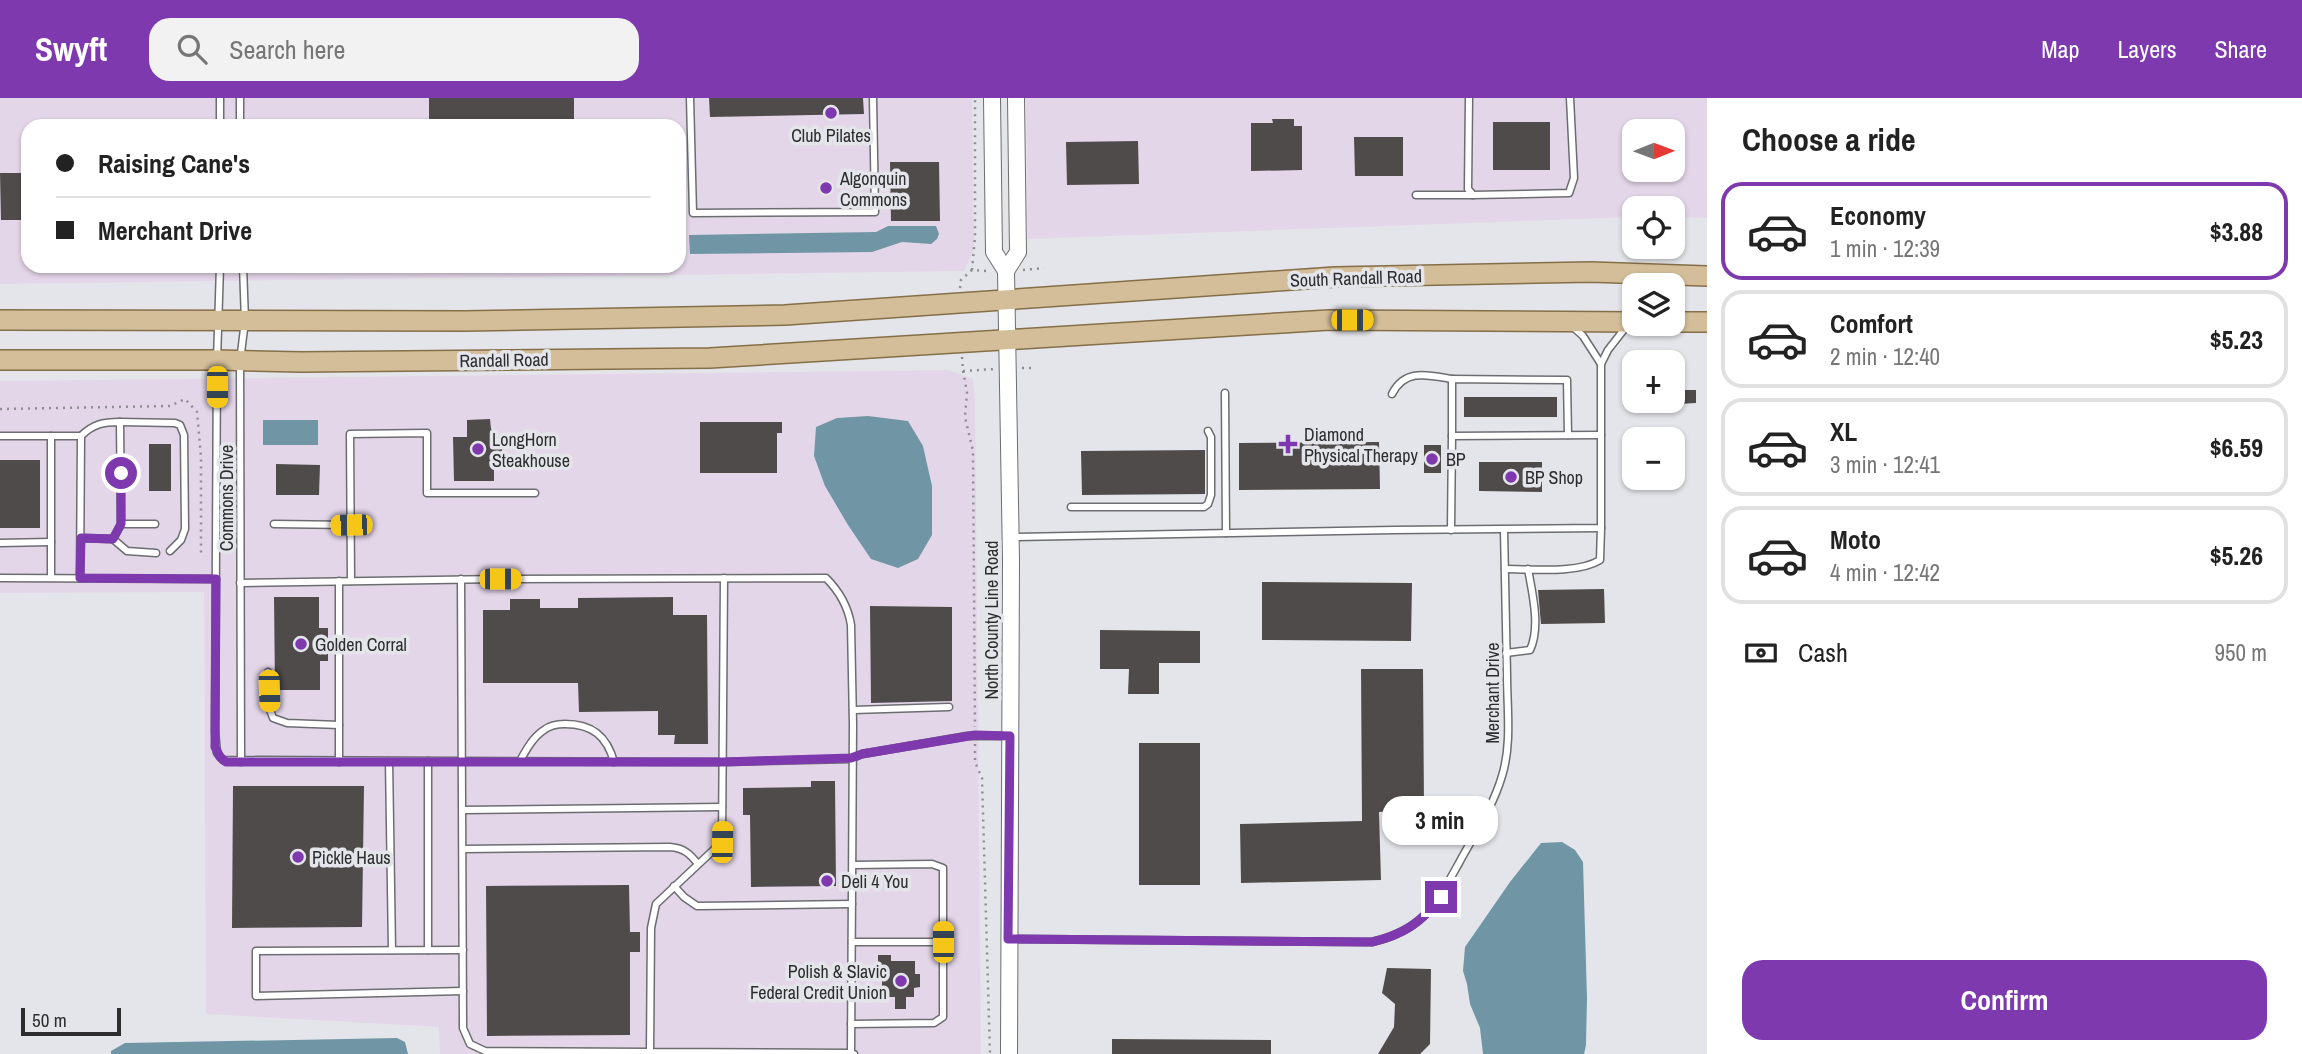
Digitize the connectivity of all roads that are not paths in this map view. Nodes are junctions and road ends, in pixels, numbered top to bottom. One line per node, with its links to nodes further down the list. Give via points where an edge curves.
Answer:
1 (220, 98): 9 (lane)
2 (240, 98): 10 (lane)
3 (690, 98): 4 (lane, via 693,213 875,212)
4 (873, 98)
5 (992, 98): 13 (street, North County Line Road, via 994,252)
6 (1016, 98): 13 (street, North County Line Road, via 1018,252)
7 (1469, 98): 12 (lane, via 1468,190)
8 (1570, 98): 12 (lane, via 1574,178 1569,193)
9 (220, 119)
10 (240, 119)
11 (1416, 195): 12 (lane)
12 (1473, 195)
13 (1006, 271): 17 (street, North County Line Road)
14 (220, 273): 19 (lane, Commons Drive)
15 (243, 273): 20 (lane, Commons Drive)
16 (1707, 276): 17 (main road, South Randall Road, via 1591,272 1335,277)
17 (1006, 300): 20 (main road, via 785,315); 26 (street, North County Line Road)
18 (0, 320): 19 (main road)
19 (220, 320): 20 (main road); 28 (lane, Commons Drive)
20 (245, 321): 29 (lane, Commons Drive)
21 (1566, 321): 22 (main road); 26 (main road, via 1329,320); 30 (lane, via 1583,336)
22 (1622, 322)
23 (1685, 322): 24 (main road)
24 (1707, 322)
25 (1622, 334): 30 (lane)
26 (1007, 340): 29 (main road, Randall Road, via 710,358); 52 (street, North County Line Road)
27 (0, 360): 28 (main road, Randall Road)
28 (217, 360): 29 (main road, Randall Road); 65 (lane, Commons Drive)
29 (240, 361): 69 (lane, Commons Drive)
30 (1601, 364): 37 (lane)
31 (1452, 379): 33 (lane, via 1411,376 1403,378); 36 (lane, via 1567,380); 41 (lane)
32 (1225, 393): 51 (lane)
33 (1392, 394)
34 (120, 422): 40 (lane, via 91,426); 44 (lane); 57 (lane, via 175,423 184,435 185,528)
35 (1208, 431): 43 (lane, via 1210,495 1204,507)
36 (1568, 435): 37 (lane); 41 (lane)
37 (1601, 435): 48 (lane)
38 (0, 436): 39 (lane)
39 (51, 436): 40 (lane); 55 (lane)
40 (81, 436): 53 (lane)
41 (1452, 436): 49 (lane)
42 (535, 493): 47 (lane, via 427,493 426,433 350,434)
43 (1072, 508)
44 (121, 524): 45 (lane); 54 (lane)
45 (155, 524)
46 (274, 524): 47 (lane)
47 (351, 525): 68 (lane)
48 (1601, 528): 50 (lane); 60 (lane, via 1600,560 1591,566)
49 (1451, 530): 50 (lane); 51 (lane)
50 (1504, 530): 59 (lane, Merchant Drive)
51 (1227, 533): 52 (lane)
52 (1011, 537): 75 (street, North County Line Road)
53 (81, 538): 54 (lane); 63 (lane)
54 (113, 539): 58 (lane, via 127,551)
55 (51, 542): 56 (lane); 62 (lane)
56 (0, 543)
57 (170, 551)
58 (156, 553)
59 (1505, 569): 60 (lane); 70 (lane, Merchant Drive)
60 (1528, 569): 70 (lane, via 1534,643 1530,650)
61 (0, 578): 62 (lane)
62 (51, 578): 63 (lane)
63 (80, 578): 65 (lane)
64 (724, 578): 66 (lane); 73 (lane, via 826,578 848,610); 84 (lane)
65 (216, 579): 81 (lane, Commons Drive, via 215,747 223,760)
66 (461, 579): 68 (lane); 79 (lane)
67 (339, 581): 68 (lane); 69 (lane); 74 (lane)
68 (351, 581)
69 (240, 583): 81 (lane, Commons Drive)
70 (1506, 653): 92 (lane, Merchant Drive, via 1508,738 1503,775 1441,897 1415,926 1372,942)
71 (268, 673): 74 (lane, via 273,718 287,723)
72 (949, 707): 73 (lane)
73 (853, 710): 76 (lane)
74 (339, 724): 82 (lane)
75 (1010, 736): 76 (lane, via 975,735); 92 (street, North County Line Road)
76 (851, 758): 84 (lane); 89 (lane)
77 (388, 761): 78 (lane); 82 (lane); 95 (lane)
78 (428, 761): 79 (lane); 96 (lane)
79 (463, 761): 80 (lane); 86 (lane)
80 (520, 761): 83 (lane); 83 (lane, via 544,729 573,724 597,732)
81 (241, 762): 82 (lane)
82 (339, 762)
83 (614, 762): 84 (lane)
84 (723, 762): 85 (lane)
85 (722, 807): 86 (lane); 88 (lane, via 722,842)
86 (463, 810): 87 (lane)
87 (463, 849): 88 (lane, via 670,847 690,854); 97 (lane)
88 (698, 864): 90 (lane)
89 (853, 865): 91 (lane); 94 (lane, via 932,864 943,868)
90 (674, 886): 91 (lane, via 697,906); 100 (lane, via 656,904 651,928)
91 (852, 904): 93 (lane)
92 (1008, 939): 102 (street, North County Line Road)
93 (852, 942): 94 (lane); 99 (lane)
94 (943, 942): 99 (lane, via 943,1017 939,1021)
95 (392, 950): 96 (lane); 98 (lane, via 256,951 257,996)
96 (428, 950): 97 (lane)
97 (463, 950): 98 (lane)
98 (463, 991): 100 (lane, via 463,1028 470,1044 485,1051)
99 (851, 1024): 101 (lane)
100 (650, 1052): 101 (lane)
101 (852, 1054)
102 (1009, 1054)

